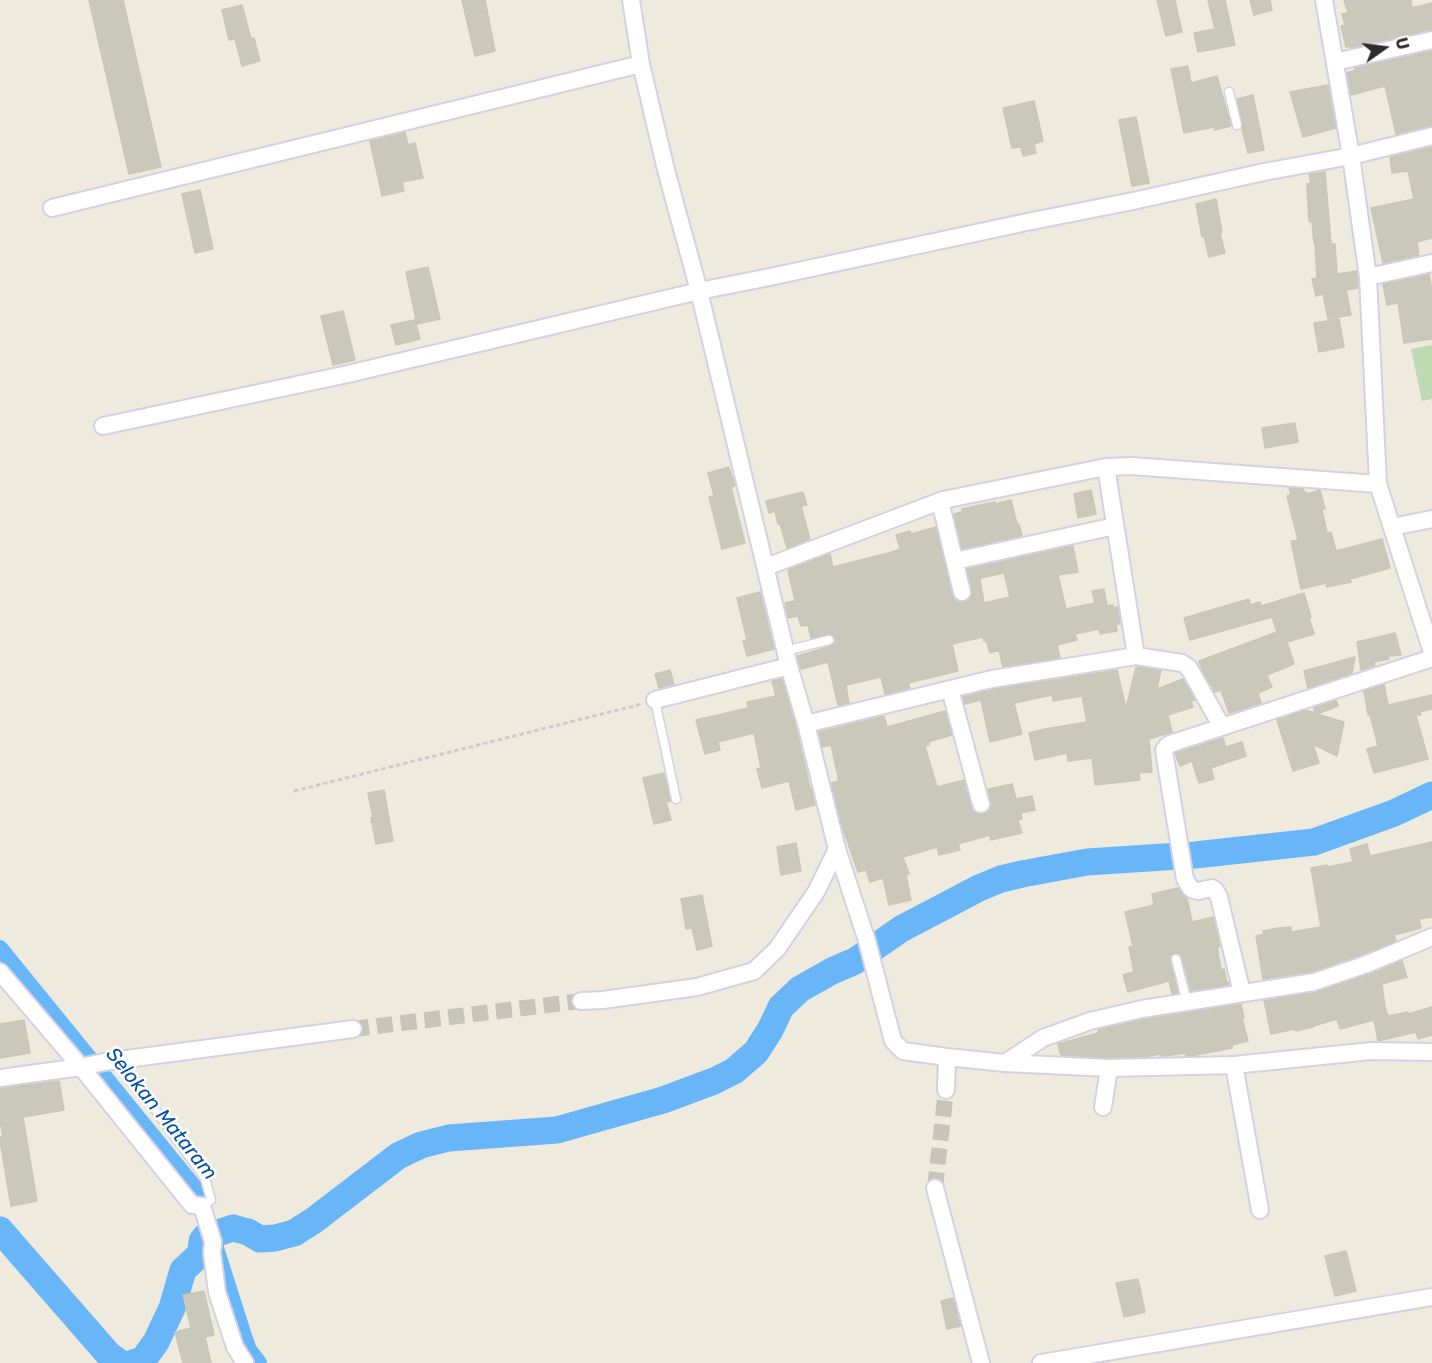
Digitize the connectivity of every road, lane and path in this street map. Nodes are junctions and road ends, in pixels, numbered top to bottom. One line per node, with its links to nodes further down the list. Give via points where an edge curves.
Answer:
1 (631, 0): 5 (street)
2 (1324, 0): 4 (street)
3 (1432, 40): 4 (street)
4 (1335, 62): 9 (street)
5 (641, 64): 10 (street); 13 (street)
6 (1229, 92): 7 (lane)
7 (1237, 125)
8 (1432, 136): 9 (street)
9 (1351, 156): 12 (street); 13 (street, via 1247,171 1133,201)
10 (52, 208)
11 (1432, 263): 12 (street)
12 (1368, 277): 16 (street)
13 (699, 291): 14 (street, via 348,374); 22 (street)
14 (103, 426)
15 (1106, 467): 16 (street); 17 (street); 19 (street)
16 (1378, 484): 20 (street)
17 (940, 501): 21 (street); 22 (street)
18 (1432, 519): 20 (street)
19 (1115, 526): 21 (street); 26 (street)
20 (1392, 527): 25 (street)
21 (955, 561): 23 (street)
22 (766, 567): 27 (street)
23 (963, 592)
24 (829, 640): 27 (lane)
25 (1432, 651)
26 (1136, 656): 29 (street); 32 (street, via 1182,663 1189,668)
27 (787, 658): 30 (street); 31 (street)
28 (1432, 658): 32 (street)
29 (950, 689): 31 (street); 35 (street)
30 (655, 700): 33 (path); 34 (lane)
31 (806, 724): 36 (street)
32 (1222, 727): 40 (street, via 1170,744 1164,750 1185,879 1191,889 1212,888 1219,897)
33 (294, 791)
34 (676, 800)
35 (981, 804)
36 (837, 849): 41 (street, via 816,892 784,940 754,971 697,987); 45 (street, via 867,941 893,1041 903,1051)
37 (1432, 937): 40 (street, via 1314,982)
38 (1176, 959): 42 (lane)
39 (0, 972): 49 (street)
40 (1242, 993): 42 (street)
41 (581, 1001)
42 (1187, 1002): 47 (street, via 1090,1021 1042,1038)
43 (353, 1029): 46 (street)
44 (1432, 1052): 48 (street, via 1371,1051)
45 (947, 1057): 47 (street); 52 (street)
46 (112, 1061): 49 (street); 55 (lane, via 205,1178 209,1190)
47 (1005, 1063): 50 (street)
48 (1234, 1065): 50 (street); 56 (street)
49 (83, 1066): 51 (street); 55 (street)
50 (1109, 1068): 53 (street)
51 (0, 1078)
52 (946, 1090)
53 (1103, 1107)
54 (935, 1188): 59 (street)
55 (202, 1204): 58 (street, via 213,1242 217,1292 235,1347)
56 (1260, 1209)
57 (1432, 1297): 60 (street)
58 (245, 1363)
59 (981, 1363)
60 (1041, 1363)

